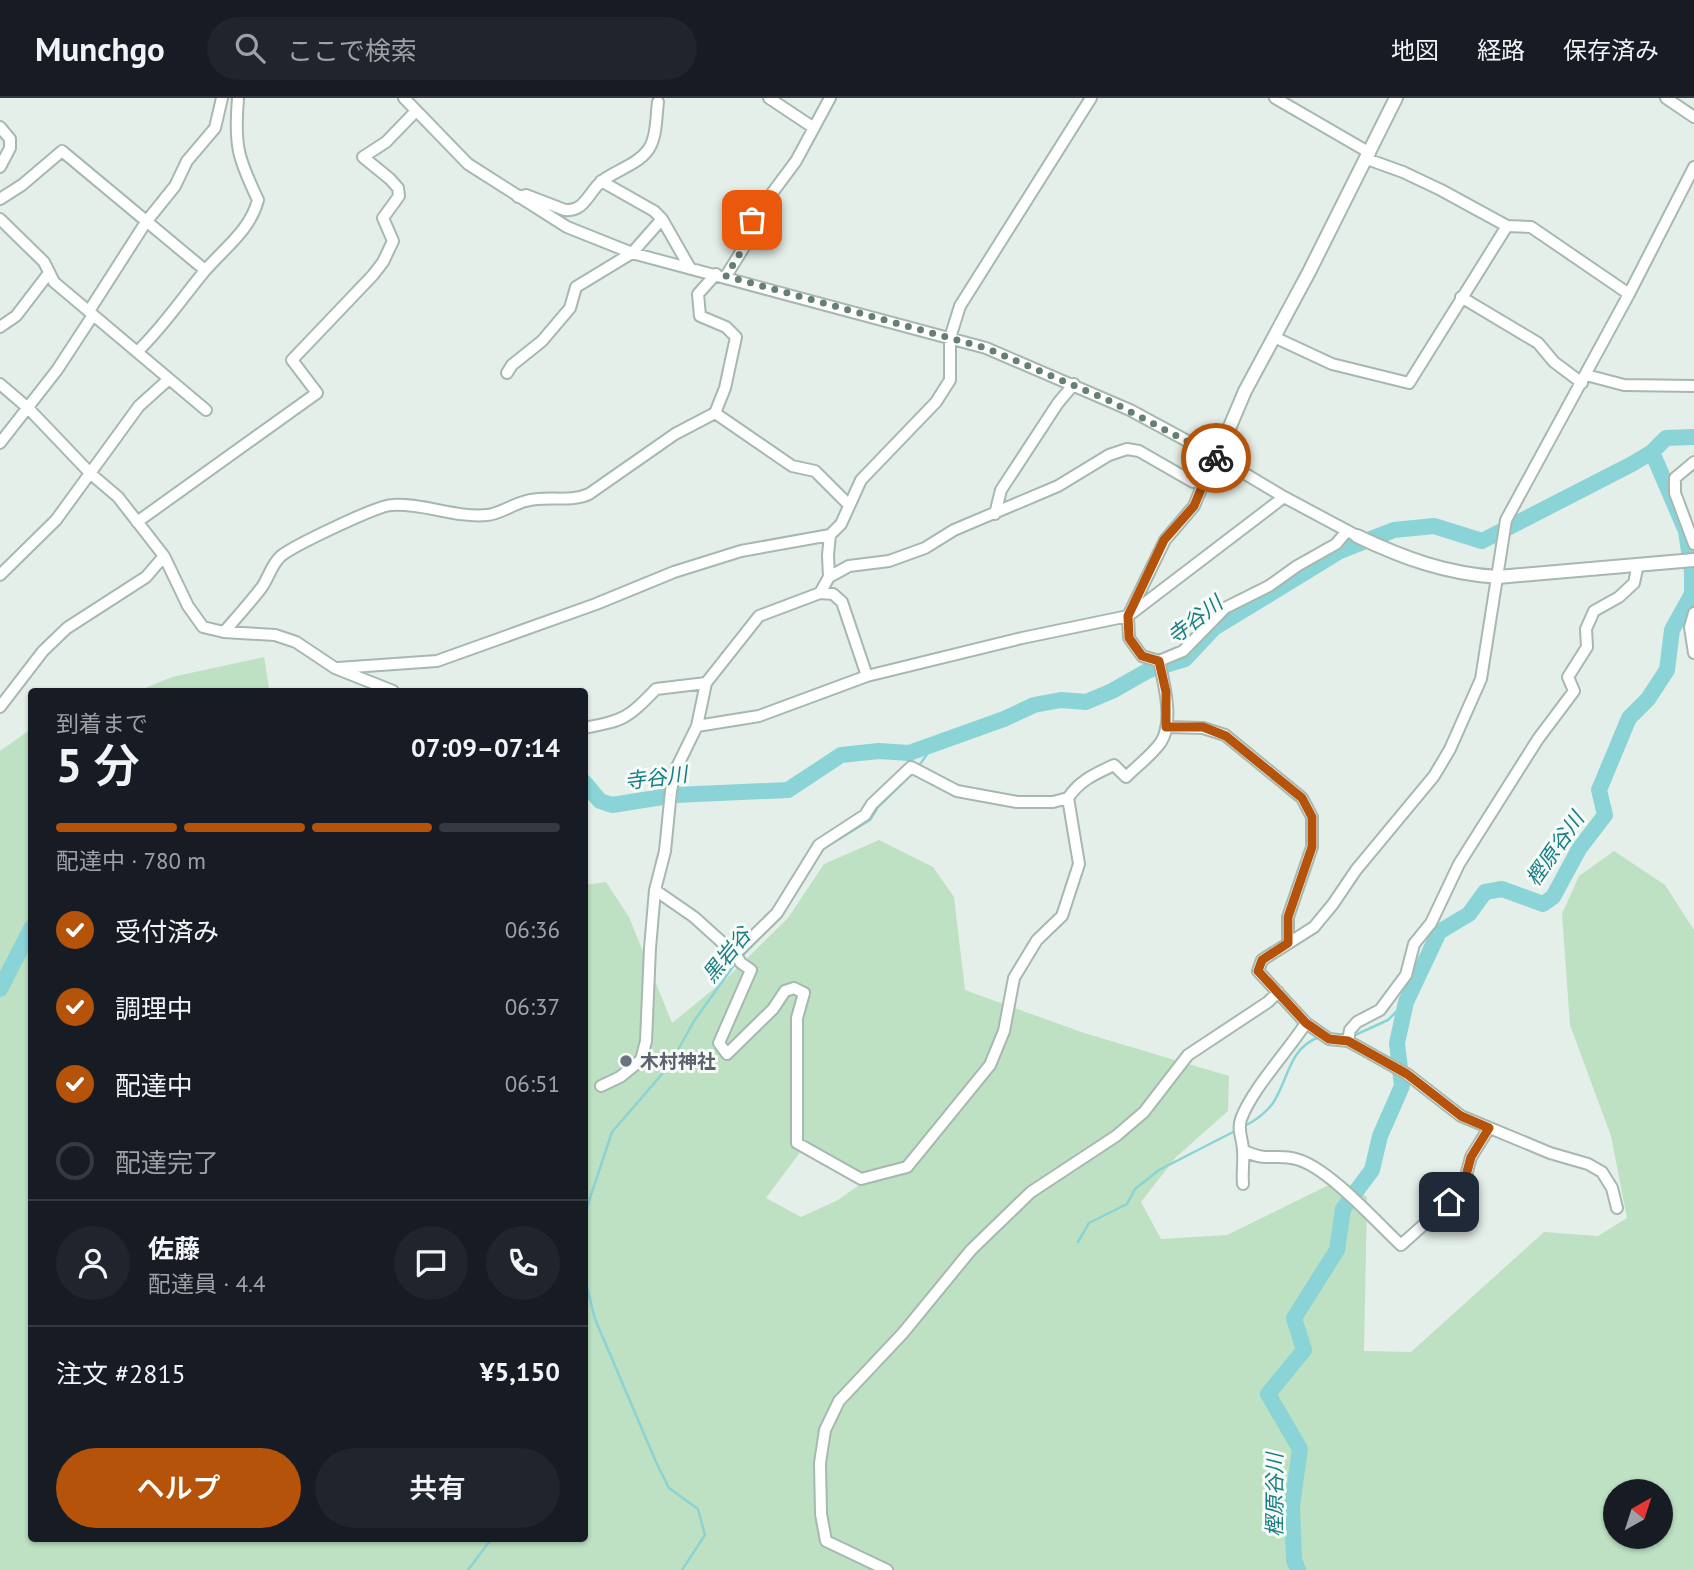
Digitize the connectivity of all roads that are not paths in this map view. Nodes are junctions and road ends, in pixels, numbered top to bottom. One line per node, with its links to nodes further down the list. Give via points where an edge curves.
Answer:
1 (222, 98): 23 (street, via 215,128)
2 (238, 98): 27 (street, via 235,132 240,163 258,200 244,230)
3 (404, 98): 11 (street)
4 (769, 98): 14 (street)
5 (830, 98): 14 (street)
6 (1091, 98): 35 (street, via 960,306)
7 (1275, 98): 15 (street)
8 (1396, 98): 15 (street)
9 (1667, 98): 12 (street)
10 (655, 99): 18 (street, via 655,129 648,150)
11 (416, 111): 19 (street, via 468,164); 54 (street, via 386,142 363,157 398,188 399,197 383,218 393,241 373,275 292,360 317,393)
12 (1694, 117)
13 (0, 127): 16 (street, via 10,139 10,148)
14 (814, 128): 29 (street, via 796,161 752,220 749,239)
15 (1368, 156): 24 (street); 34 (street)
16 (0, 167)
17 (1694, 167): 30 (street)
18 (601, 181): 19 (street, via 588,200 571,210 526,195); 22 (street)
19 (518, 197): 25 (street, via 566,227)
20 (0, 199): 23 (street, via 62,151)
21 (0, 219): 28 (street, via 44,262)
22 (662, 219): 25 (street); 26 (street)
23 (146, 222): 27 (street); 32 (street)
24 (1507, 226): 30 (street, via 1531,227); 31 (street)
25 (632, 253): 26 (street); 37 (street, via 576,287 570,308)
26 (691, 268): 29 (street)
27 (205, 270): 36 (street, via 160,330)
28 (49, 273): 32 (street); 33 (street, via 16,316)
29 (721, 275): 35 (street); 45 (street, via 698,294 700,316 726,327 736,337)
30 (1629, 295): 39 (street)
31 (1461, 297): 34 (street, via 1409,383 1332,364); 39 (street, via 1538,343 1554,362)
32 (91, 313): 36 (street); 43 (street)
33 (0, 327)
34 (1274, 337): 47 (street)
35 (950, 338): 41 (street); 52 (street, via 950,380 936,402 861,480)
36 (137, 352): 38 (street)
37 (507, 373)
38 (169, 379): 44 (street); 49 (street, via 139,406)
39 (1584, 379): 42 (street); 62 (street, via 1506,520)
40 (0, 384): 43 (street)
41 (1074, 384): 47 (street); 53 (street, via 1001,490)
42 (1694, 386)
43 (28, 408): 46 (street); 49 (street)
44 (206, 410)
45 (715, 413): 52 (street, via 792,466 815,471); 67 (street, via 578,499 529,500 490,515 389,505 340,525 282,556)
46 (0, 443)
47 (1217, 457): 50 (street); 51 (street)
48 (1694, 462): 57 (street, via 1675,478 1675,493)
49 (91, 474): 54 (street, via 118,497); 61 (street, via 56,520)
50 (1204, 482): 53 (street, via 1193,482 1139,451 1127,449); 66 (street, via 1194,506 1164,540)
51 (1284, 497): 55 (street); 66 (street)
52 (849, 505): 56 (street)
53 (995, 514): 63 (street, via 954,530 925,548 888,561 849,566)
54 (137, 522): 58 (street)
55 (1352, 533): 62 (street, via 1441,570); 69 (street, via 1225,608 1183,652)
56 (830, 535): 63 (street); 70 (street, via 741,551 674,572 437,661)
57 (1694, 544)
58 (164, 556): 67 (street, via 203,627); 74 (street, via 146,577 66,628)
59 (1690, 560): 60 (street)
60 (1638, 564): 62 (street); 84 (street, via 1634,583 1594,611 1586,629 1587,647 1569,677 1574,691 1459,864 1431,923 1415,944 1406,975 1380,1010 1357,1022)
61 (0, 575)
62 (1498, 577): 80 (street, via 1481,679 1450,749 1434,776 1314,927)
63 (829, 578): 64 (street)
64 (820, 593): 71 (street, via 833,594 842,602); 72 (street, via 759,616)
65 (1694, 613): 68 (street, via 1690,624)
66 (1128, 616): 69 (street, via 1129,638 1142,656); 71 (street)
67 (224, 632): 70 (street, via 275,635 296,642)
68 (1694, 653)
69 (1159, 661): 77 (street, via 1166,692)
70 (335, 668): 73 (street)
71 (867, 676): 75 (street, via 759,716)
72 (706, 683): 75 (street); 76 (street, via 656,689 619,721)
73 (385, 688)
74 (0, 706)
75 (696, 726): 79 (street, via 675,771)
76 (588, 727)
77 (1166, 727): 78 (street, via 1161,741 1126,777 1114,765 1076,786); 80 (street, via 1203,727 1226,736 1302,798 1312,817 1312,847 1288,917)
78 (1068, 798): 81 (street, via 1017,802 957,791 916,770 872,804 865,815 819,845 777,913); 81 (street, via 1079,864 1062,916 1038,940 1014,978 1004,1031 990,1065 907,1167 861,1180 797,1143 797,1018 804,993 794,988 785,991 727,1054 719,1043 751,970)
79 (655, 890): 81 (street, via 694,917); 85 (street, via 641,1060)
80 (1288, 943): 82 (street, via 1262,960 1258,971)
81 (737, 958)
82 (1278, 992): 83 (street); 90 (street, via 1188,1055 1144,1112 1115,1136 1031,1192 971,1250 904,1333 839,1401 825,1430 820,1463 826,1541)
83 (1306, 1023): 84 (street, via 1325,1036); 87 (street, via 1241,1119)
84 (1349, 1036): 86 (street, via 1461,1116)
85 (601, 1086)
86 (1489, 1128): 87 (street, via 1471,1157 1464,1183 1401,1245 1323,1172 1295,1158 1257,1157); 89 (street, via 1602,1171)
87 (1243, 1150): 88 (street)
88 (1243, 1184)
89 (1618, 1208)
90 (887, 1570)

